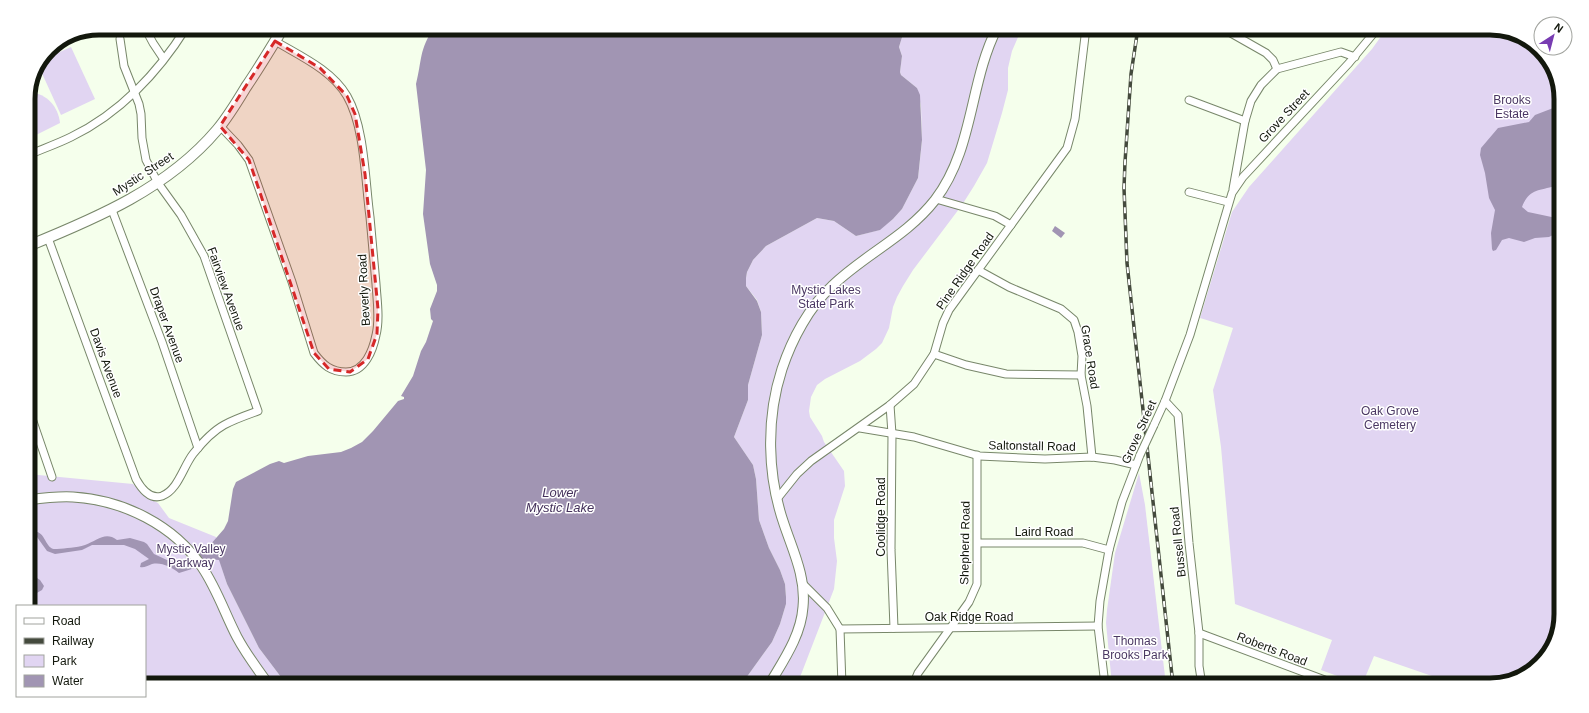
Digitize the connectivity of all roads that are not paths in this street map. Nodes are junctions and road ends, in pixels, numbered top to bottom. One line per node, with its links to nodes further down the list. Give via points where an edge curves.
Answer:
1 (149, 35): 11 (street)
2 (181, 35): 11 (street)
3 (279, 35): 9 (highway, Mystic Street)
4 (994, 35): 21 (main road, via 982,65 962,149)
5 (1085, 35): 24 (street, Pine Ridge Road, via 1075,119 1067,148)
6 (1234, 35): 12 (street, via 1266,53)
7 (1372, 35): 10 (street, Grove Street)
8 (120, 39): 13 (street, Fairview Avenue, via 124,66)
9 (275, 41): 16 (highway, Mystic Street); 16 (street, Beverly Road, via 320,68 336,81 347,96 355,114 363,155 378,309 373,347 368,359 360,367 350,372 329,369 314,353 249,160)
10 (1354, 57): 12 (street, via 1341,52); 20 (street, Grove Street, via 1268,148 1242,177)
11 (164, 58): 13 (street)
12 (1277, 69): 15 (street, Grove Street, via 1261,85 1251,101)
13 (134, 92): 17 (street, via 119,107 93,125); 18 (street, Fairview Avenue, via 141,114 146,160)
14 (1189, 100): 15 (street)
15 (1245, 121): 20 (street, Grove Street)
16 (220, 126): 18 (highway, Mystic Street, via 189,159)
17 (35, 152)
18 (158, 183): 23 (highway, Mystic Street); 35 (street, Fairview Avenue, via 181,215 204,256 258,411 223,426)
19 (1189, 192): 22 (street)
20 (1232, 193): 22 (street, Grove Street)
21 (936, 199): 24 (street, via 995,216); 41 (main road, via 901,234 831,286 802,326 787,355 773,412 770,449)
22 (1228, 202): 30 (street, Grove Street, via 1192,328)
23 (112, 210): 25 (highway, Mystic Street); 35 (street, Draper Avenue, via 162,342)
24 (1011, 225): 27 (street, Pine Ridge Road)
25 (48, 238): 26 (highway, Mystic Street); 35 (street, Davis Avenue, via 136,479 147,493 160,497 175,484 186,463)
26 (35, 243)
27 (978, 270): 28 (street, Pine Ridge Road, via 949,310); 29 (street, Grace Road, via 1009,287 1061,309 1074,320 1078,332)
28 (934, 354): 29 (street, via 966,365 1006,374); 31 (street, Pine Ridge Road, via 914,384)
29 (1081, 375): 37 (street, Grace Road)
30 (1165, 400): 38 (street, Grove Street, bridge); 49 (street, Bussell Road, via 1178,415)
31 (890, 406): 33 (street, Pine Ridge Road); 34 (street, Coolidge Road)
32 (35, 427): 39 (street)
33 (860, 428): 34 (street, Saltonstall Road); 41 (street, Pine Ridge Road, via 811,461 797,474)
34 (892, 434): 36 (street, Saltonstall Road, via 914,437); 46 (street, Coolidge Road, via 891,550)
35 (198, 448)
36 (977, 455): 37 (street, Saltonstall Road, via 1045,459); 42 (street, Shepherd Road)
37 (1092, 457): 38 (street, Saltonstall Road)
38 (1136, 465): 43 (street, Grove Street)
39 (52, 477)
40 (35, 500): 50 (main road, via 73,497 95,500 115,504 158,524 192,554 202,567 238,638)
41 (777, 500): 44 (main road)
42 (978, 543): 43 (street, Laird Road, via 1083,543); 47 (street, Shepherd Road, via 977,584 969,602)
43 (1108, 550): 45 (street, Grove Street)
44 (803, 584): 48 (street, via 827,608); 51 (main road, via 803,606 799,627)
45 (1098, 626): 47 (street, Oak Ridge Road); 54 (street, Grove Street)
46 (894, 628): 47 (street, Oak Ridge Road); 48 (street, Oak Ridge Road)
47 (951, 628): 53 (street, Shepherd Road)
48 (840, 629): 52 (street)
49 (1199, 633): 55 (street, Bussell Road); 56 (street, Roberts Road)
50 (264, 678)
51 (772, 678)
52 (842, 678)
53 (916, 678)
54 (1104, 678)
55 (1201, 678)
56 (1319, 678)

